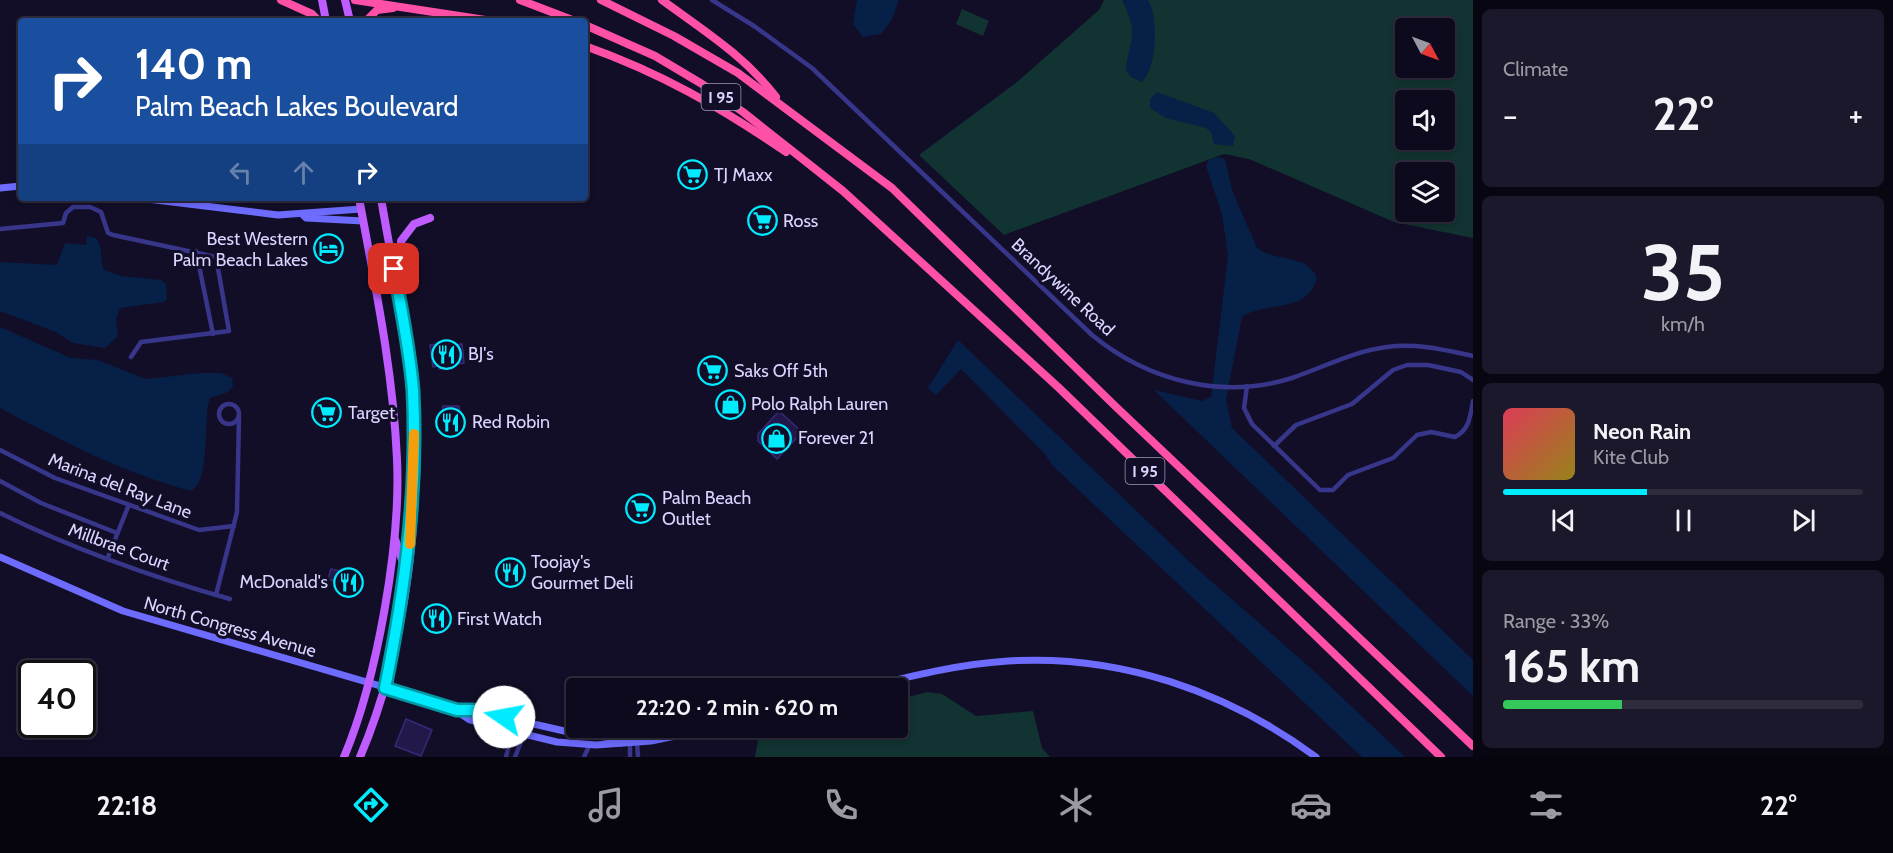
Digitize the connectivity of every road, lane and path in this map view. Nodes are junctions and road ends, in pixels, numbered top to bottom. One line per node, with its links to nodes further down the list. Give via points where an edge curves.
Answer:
1 (281, 0): 10 (highway)
2 (322, 0): 11 (main road)
3 (345, 0): 12 (main road)
4 (355, 0): 9 (highway)
5 (520, 0): 15 (highway)
6 (600, 0): 18 (highway, I 95, via 719,62)
7 (662, 0): 18 (highway, via 744,60)
8 (712, 0): 38 (street, Brandywine Road, via 812,68 1103,344 1149,371 1181,381 1211,387)
9 (405, 7): 13 (highway, via 377,10); 14 (highway)
10 (316, 18)
11 (325, 18)
12 (349, 18)
13 (369, 18)
14 (473, 18)
15 (567, 18)
16 (588, 26): 21 (highway, I 95, via 655,56 702,84)
17 (588, 47): 21 (highway, via 687,89)
18 (781, 105): 65 (highway, I 95, via 892,188)
19 (18, 186): 20 (street)
20 (0, 188)
21 (843, 191): 74 (highway, I 95, via 1058,387)
22 (86, 201): 26 (street)
23 (158, 201): 28 (street, via 217,210)
24 (360, 201): 27 (main road)
25 (382, 201): 33 (main road)
26 (85, 207): 31 (street, via 73,207 63,223); 32 (street, via 102,212 108,232 113,235)
27 (361, 208): 28 (street); 30 (main road)
28 (302, 214): 30 (street, via 306,218)
29 (430, 218): 33 (main road, via 414,224 401,241 404,269)
30 (363, 221): 47 (main road, via 394,404 398,461)
31 (0, 229)
32 (196, 251): 34 (street); 34 (street, via 216,257 229,332)
33 (399, 295): 51 (main road, via 412,382 414,432 413,508)
34 (213, 334): 36 (street, via 141,342)
35 (1473, 356): 38 (street, Brandywine Road, via 1427,347 1387,347 1352,355 1290,378)
36 (131, 357)
37 (1473, 380): 41 (street, via 1461,372 1407,365 1393,370 1352,404 1296,425)
38 (1247, 386): 41 (street, via 1247,417)
39 (1473, 401): 41 (street, via 1468,425 1462,433 1455,437 1431,432 1417,435 1401,453 1348,475 1333,490 1320,490)
40 (239, 417): 40 (street, via 234,405 227,404 219,410 220,420 225,424 232,424); 46 (street)
41 (1274, 446)
42 (0, 450): 44 (street, Marina del Ray Lane, via 55,478)
43 (0, 482): 48 (street)
44 (128, 507): 46 (street, Marina del Ray Lane, via 199,530); 48 (street)
45 (0, 513): 50 (street, Millbrae Court)
46 (234, 526): 52 (street)
47 (394, 528): 51 (main road); 55 (main road, via 385,603)
48 (117, 533): 50 (street)
49 (0, 557): 55 (street, North Congress Avenue, via 123,611)
50 (108, 558): 52 (street, Millbrae Court)
51 (406, 572): 56 (main road)
52 (216, 595): 53 (street, Millbrae Court)
53 (230, 599)
54 (905, 678): 73 (street, via 1000,661 1106,666 1163,679 1208,695 1260,721)
55 (368, 683): 56 (street, North Congress Avenue); 66 (main road)
56 (385, 688): 57 (street, North Congress Avenue); 67 (main road)
57 (457, 710): 58 (street, North Congress Avenue); 59 (street, North Congress Avenue, via 470,720)
58 (535, 724): 59 (street); 63 (street, North Congress Avenue, via 613,738)
59 (518, 732): 60 (street, North Congress Avenue); 68 (street, via 511,736)
60 (530, 734): 64 (street, North Congress Avenue, via 557,742); 69 (street, via 522,739)
61 (666, 738): 62 (street, North Congress Avenue)
62 (633, 742): 63 (street, North Congress Avenue); 71 (street); 72 (street)
63 (621, 743): 64 (street, North Congress Avenue)
64 (590, 744): 70 (street)
65 (1473, 746)
66 (344, 757)
67 (360, 757)
68 (506, 757)
69 (515, 757)
70 (584, 757)
71 (630, 757)
72 (639, 757)
73 (1316, 757)
74 (1441, 757)

